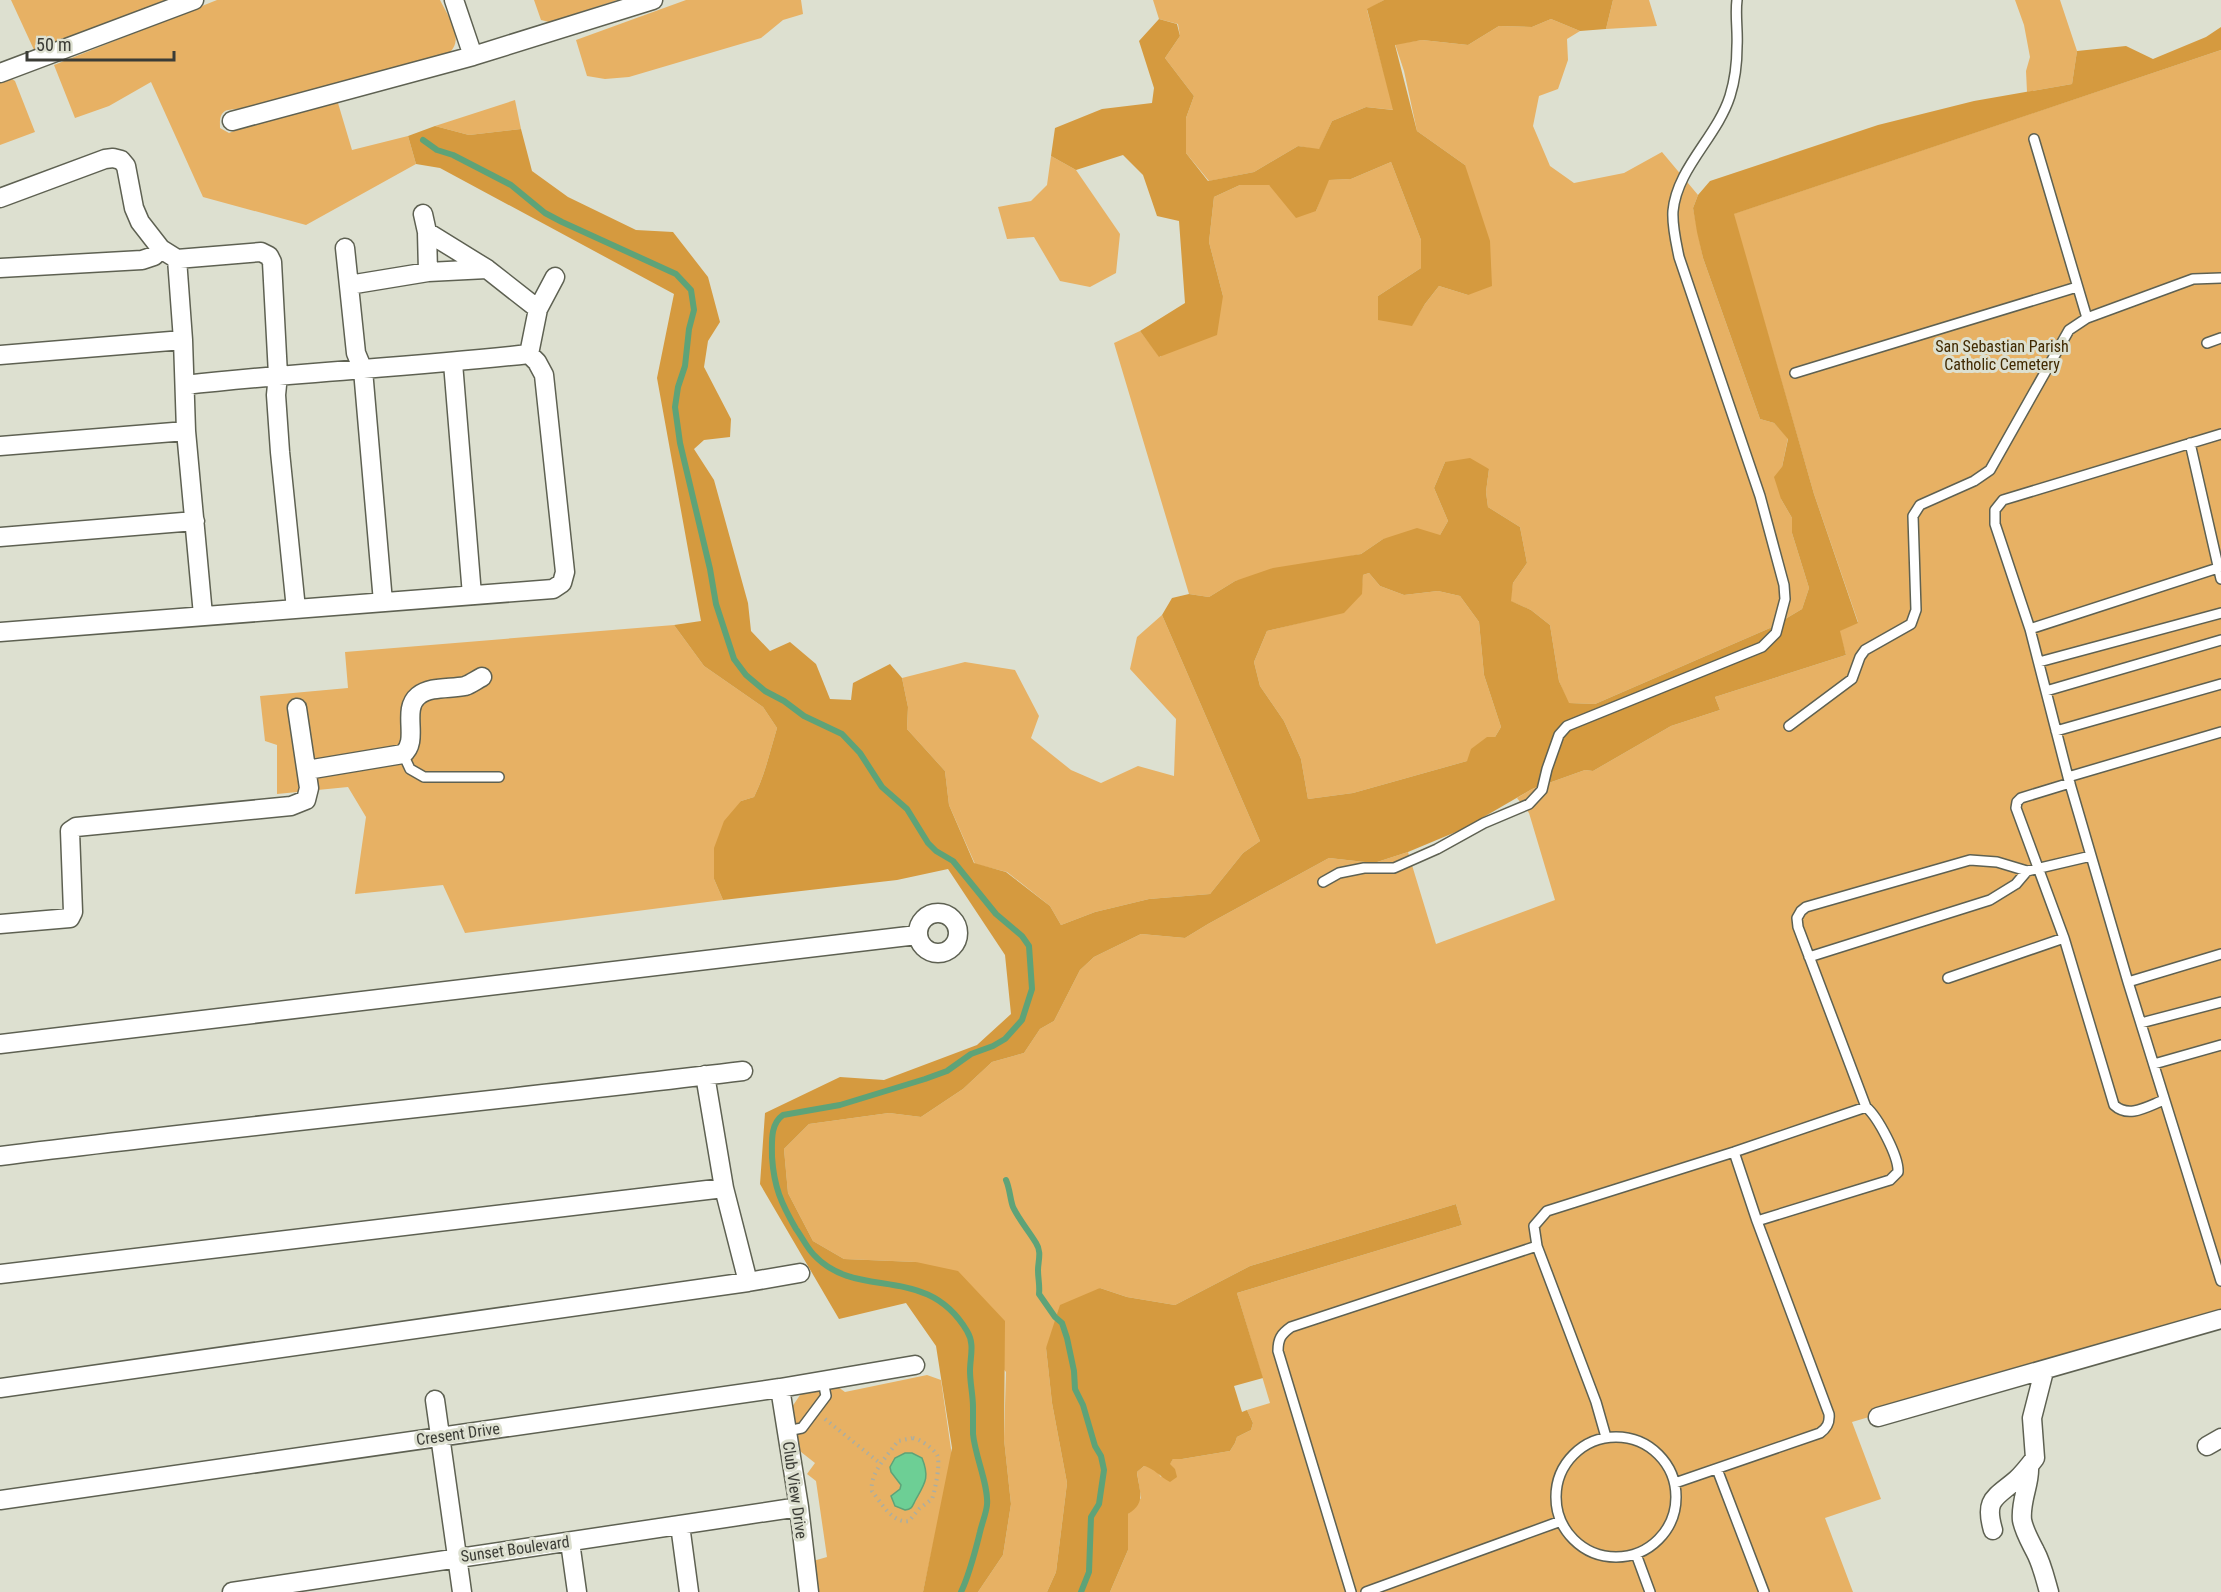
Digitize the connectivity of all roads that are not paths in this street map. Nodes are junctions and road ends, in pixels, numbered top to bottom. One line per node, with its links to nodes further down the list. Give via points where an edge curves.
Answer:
1 (194, 0): 6 (street)
2 (454, 0): 5 (street)
3 (653, 0): 5 (street)
4 (1737, 0): 65 (lane, via 1735,74 1730,96 1717,126 1689,166 1673,211 1679,257 1760,496 1784,585 1785,599 1776,633 1762,647 1567,726 1559,735 1542,790 1529,804 1394,868 1364,868 1339,873)
5 (473, 56): 7 (street)
6 (0, 73)
7 (232, 121)
8 (2034, 139): 21 (lane)
9 (0, 198): 13 (street, via 105,159 121,160 126,166 140,222)
10 (423, 214): 11 (street)
11 (427, 232): 16 (street); 17 (street)
12 (345, 248): 20 (street)
13 (161, 249): 14 (street); 15 (street, via 142,260)
14 (177, 259): 25 (street); 32 (street, via 261,252 268,256 272,262)
15 (0, 268)
16 (487, 269): 17 (street); 22 (street)
17 (429, 272): 20 (street)
18 (555, 277): 22 (street)
19 (2221, 278): 23 (lane, via 2193,279)
20 (349, 285): 30 (street, via 356,352)
21 (2078, 286): 23 (lane); 31 (lane)
22 (538, 309): 27 (street)
23 (2087, 318): 55 (lane, via 2068,330 1990,470 1920,505 1913,516 1916,610 1911,624 1865,650 1851,679)
24 (2221, 338): 26 (lane)
25 (183, 340): 28 (street); 33 (street)
26 (2206, 343)
27 (529, 354): 29 (street); 42 (street, via 544,375 565,572 562,583 553,589)
28 (0, 355)
29 (453, 363): 30 (street); 42 (street)
30 (363, 370): 32 (street); 43 (street)
31 (1795, 374)
32 (278, 375): 33 (street); 44 (street, via 280,452)
33 (185, 385): 34 (street)
34 (186, 431): 37 (street); 38 (street)
35 (2221, 434): 36 (lane)
36 (2190, 443): 40 (lane); 47 (lane, via 2003,500 1995,510 1995,524)
37 (0, 446)
38 (195, 521): 39 (street); 46 (street)
39 (0, 537)
40 (2219, 567): 41 (lane); 47 (lane)
41 (2221, 579)
42 (472, 595): 43 (street)
43 (383, 602): 44 (street)
44 (296, 609): 46 (street)
45 (2221, 613): 50 (lane)
46 (203, 615): 48 (street)
47 (2030, 628): 50 (lane)
48 (0, 632)
49 (2221, 639): 53 (lane)
50 (2039, 662): 53 (lane)
51 (482, 677): 58 (street, via 467,685 419,695 412,702 410,741)
52 (2221, 684): 56 (lane)
53 (2046, 691): 56 (lane)
54 (297, 708): 59 (street)
55 (1790, 726)
56 (2056, 731): 61 (lane)
57 (2221, 732): 61 (lane)
58 (403, 754): 59 (street); 60 (lane, via 410,769 424,777)
59 (307, 770): 66 (street, via 306,800 291,806 76,827 70,831 69,842 73,912 70,918)
60 (499, 777)
61 (2069, 780): 62 (lane); 63 (lane, via 2017,802)
62 (2091, 856): 63 (lane); 72 (lane)
63 (2038, 868): 64 (lane); 68 (lane)
64 (2026, 871): 70 (lane, via 2016,884 1990,900); 70 (lane, via 1996,862 1970,860 1806,907 1797,918)
65 (1323, 882)
66 (0, 924)
67 (917, 936): 75 (street)
68 (2064, 938): 71 (lane); 80 (lane, via 2114,1105 2121,1112 2131,1113)
69 (2221, 954): 72 (lane)
70 (1809, 957): 81 (lane)
71 (1948, 978)
72 (2128, 982): 74 (lane)
73 (2221, 1002): 74 (lane)
74 (2141, 1023): 77 (lane)
75 (0, 1044)
76 (2221, 1045): 77 (lane)
77 (2154, 1064): 80 (lane)
78 (743, 1071): 79 (street)
79 (705, 1075): 83 (street); 84 (street)
80 (2164, 1100): 89 (lane)
81 (1866, 1107): 82 (lane); 85 (lane, via 1898,1161 1895,1177)
82 (1734, 1152): 85 (lane); 86 (lane, via 1547,1211 1534,1226)
83 (0, 1156)
84 (724, 1188): 88 (street); 90 (street)
85 (1757, 1221): 103 (lane, via 1830,1421 1820,1433)
86 (1537, 1246): 101 (lane); 118 (lane, via 1291,1327 1278,1340 1278,1351)
87 (800, 1273): 90 (street)
88 (0, 1275)
89 (2221, 1281)
90 (748, 1282): 95 (street)
91 (2221, 1319): 93 (street)
92 (915, 1365): 94 (street, Cresent Drive)
93 (2044, 1371): 98 (street); 102 (street, via 2032,1418 2035,1458)
94 (823, 1381): 96 (street, Cresent Drive); 99 (lane, via 826,1396 802,1428)
95 (0, 1388)
96 (780, 1388): 99 (street, Club View Drive); 100 (street, Cresent Drive)
97 (435, 1400): 100 (street)
98 (1878, 1417)
99 (787, 1431): 106 (street, Club View Drive)
100 (442, 1437): 105 (street, Cresent Drive); 112 (street)
101 (1606, 1437): 104 (lane, via 1642,1442 1657,1452); 107 (lane, via 1589,1443 1563,1468 1556,1503)
102 (2028, 1468): 109 (street, via 1993,1500 1989,1509); 122 (street, via 2022,1520)
103 (1717, 1469): 104 (lane); 121 (lane)
104 (1675, 1483): 111 (lane, via 1677,1501 1665,1534)
105 (0, 1500)
106 (799, 1507): 108 (street, Sunset Boulevard); 117 (street, Club View Drive)
107 (1561, 1521): 111 (lane, via 1584,1548 1600,1555); 119 (lane)
108 (680, 1525): 110 (street, Sunset Boulevard); 116 (street)
109 (1993, 1530)
110 (570, 1542): 112 (street, Sunset Boulevard); 115 (street)
111 (1636, 1554): 120 (lane)
112 (458, 1557): 113 (street, Sunset Boulevard); 114 (street)
113 (232, 1592)
114 (462, 1592)
115 (577, 1592)
116 (689, 1592)
117 (809, 1592)
118 (1351, 1592)
119 (1366, 1592)
120 (1650, 1592)
121 (1764, 1592)
122 (2049, 1592)

